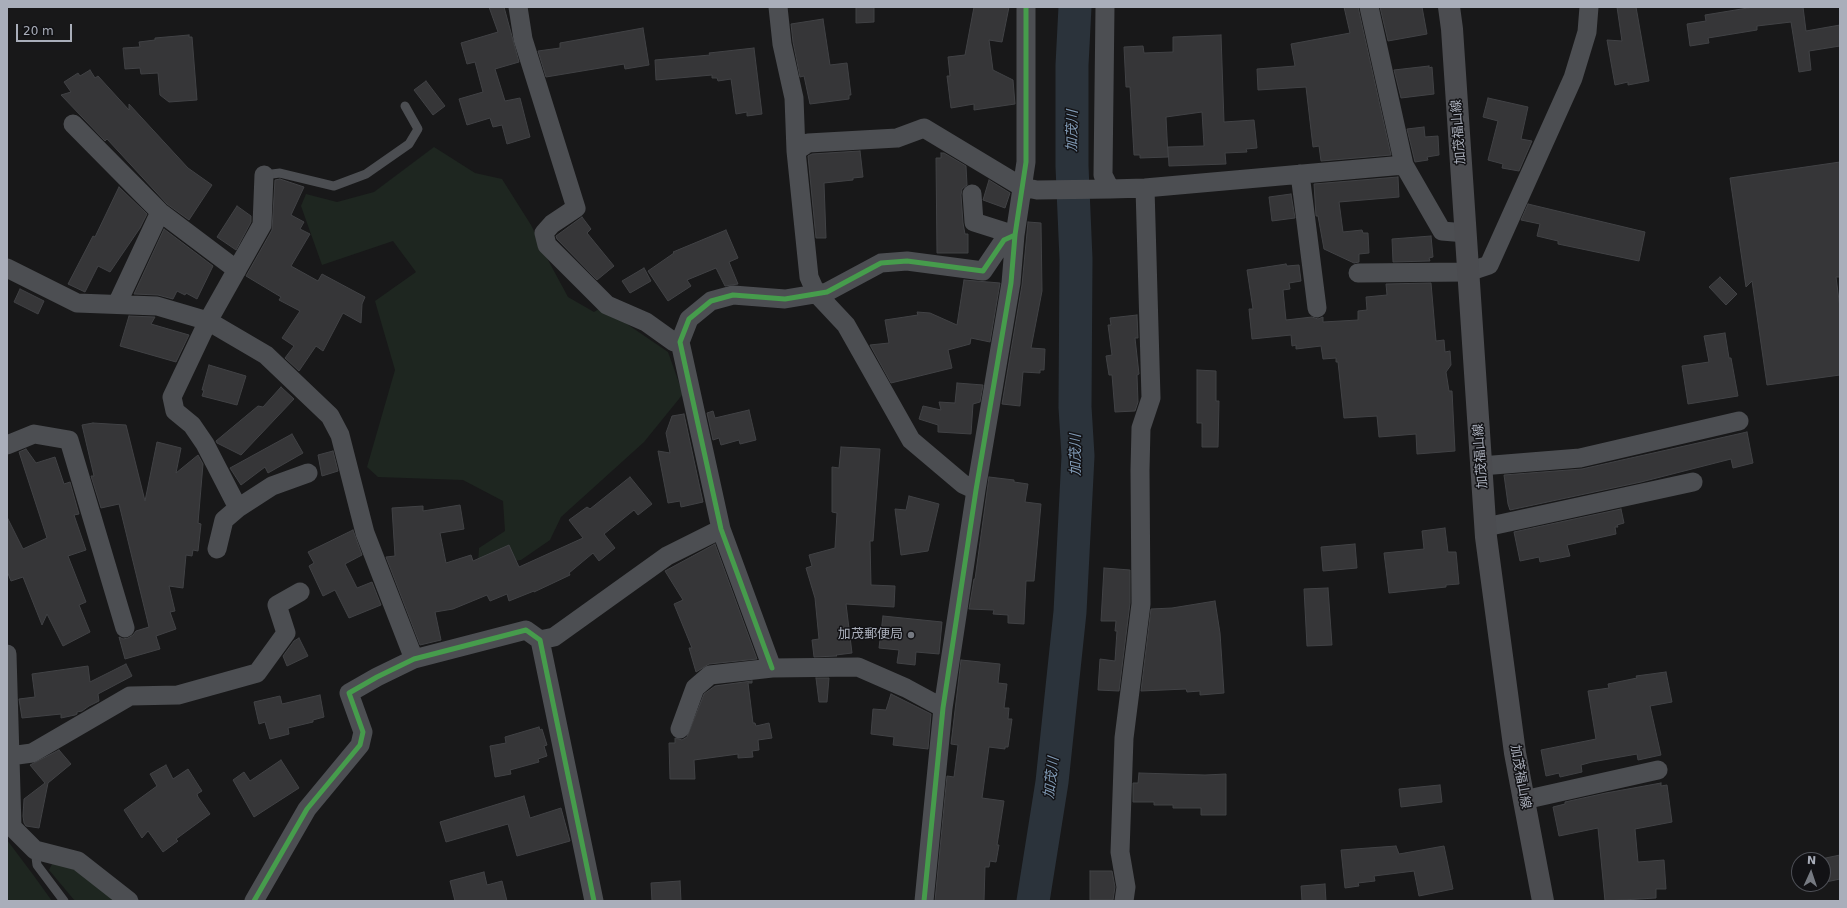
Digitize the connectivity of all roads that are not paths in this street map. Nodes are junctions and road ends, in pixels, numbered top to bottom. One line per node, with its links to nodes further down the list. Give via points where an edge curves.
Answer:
1 (518, 7): 29 (street, via 523,39 576,208 544,232 547,245 607,305 646,322 674,342)
2 (778, 7): 10 (street, via 782,44 794,98)
3 (1026, 7): 15 (street, via 1026,162)
4 (1105, 7): 16 (street, via 1103,175)
5 (1369, 7): 11 (street)
6 (1449, 7): 19 (main road, 加茂福山線)
7 (1589, 7): 23 (street, via 1587,32 1573,78 1489,265)
8 (405, 106): 13 (lane, via 418,129 409,144 366,174 334,186 280,173)
9 (73, 124): 18 (street)
10 (796, 151): 15 (street, via 808,143 897,138 924,128); 25 (street, via 809,277)
11 (1404, 165): 12 (street); 19 (street, via 1442,231)
12 (1300, 174): 14 (street); 27 (street)
13 (264, 175): 22 (street, via 262,225)
14 (1145, 188): 16 (street); 59 (street, via 1151,398 1141,428 1141,604 1124,738 1120,852 1126,887)
15 (1030, 189): 16 (street); 20 (street)
16 (1106, 189)
17 (972, 194): 20 (street, via 974,222)
18 (160, 212): 22 (street); 26 (street)
19 (1466, 233): 23 (main road, 加茂福山線)
20 (1015, 235): 25 (street, via 1004,240 983,271 907,261 881,263 827,292); 35 (street, via 1011,283)
21 (7, 268): 26 (street, via 77,303)
22 (237, 270): 28 (street)
23 (1468, 272): 24 (street); 32 (main road, 加茂福山線)
24 (1358, 273)
25 (816, 293): 29 (street, via 785,299 733,295 712,301 688,319); 35 (street, via 846,325 911,440 963,484)
26 (117, 304): 28 (street, via 157,306)
27 (1317, 308)
28 (208, 321): 36 (street, via 172,397 175,411 192,425); 45 (street, via 266,355 330,416 340,435 365,533)
29 (680, 342): 38 (street)
30 (1739, 421): 32 (street, via 1580,458)
31 (7, 445): 41 (street, via 34,434 69,440)
32 (1482, 466): 37 (main road, 加茂福山線)
33 (308, 473): 36 (street, via 272,486)
34 (1693, 482): 37 (street)
35 (976, 490): 48 (street)
36 (238, 508): 39 (street, via 224,520)
37 (1486, 526): 52 (main road, 加茂福山線, via 1514,746)
38 (721, 528): 42 (street, via 667,556 554,637); 46 (street)
39 (217, 549)
40 (300, 592): 50 (street, via 277,605 286,632 257,673 178,695 130,696 32,753)
41 (125, 628)
42 (540, 640): 45 (street, via 526,630); 57 (street)
43 (7, 654): 44 (street)
44 (7, 658): 47 (street)
45 (414, 659): 56 (street, via 349,693 363,732 360,745 307,809)
46 (772, 668): 48 (street, via 858,667); 49 (street, via 710,675 695,688)
47 (8, 684): 50 (street)
48 (943, 708): 58 (street)
49 (680, 729)
50 (10, 756): 53 (street, via 12,827)
51 (1658, 770): 52 (street)
52 (1524, 800): 60 (main road, 加茂福山線)
53 (35, 850): 54 (lane, via 37,865); 55 (street, via 78,861)
54 (64, 901)
55 (129, 901)
56 (254, 901)
57 (594, 901)
58 (924, 901)
59 (1124, 901)
60 (1543, 901)

